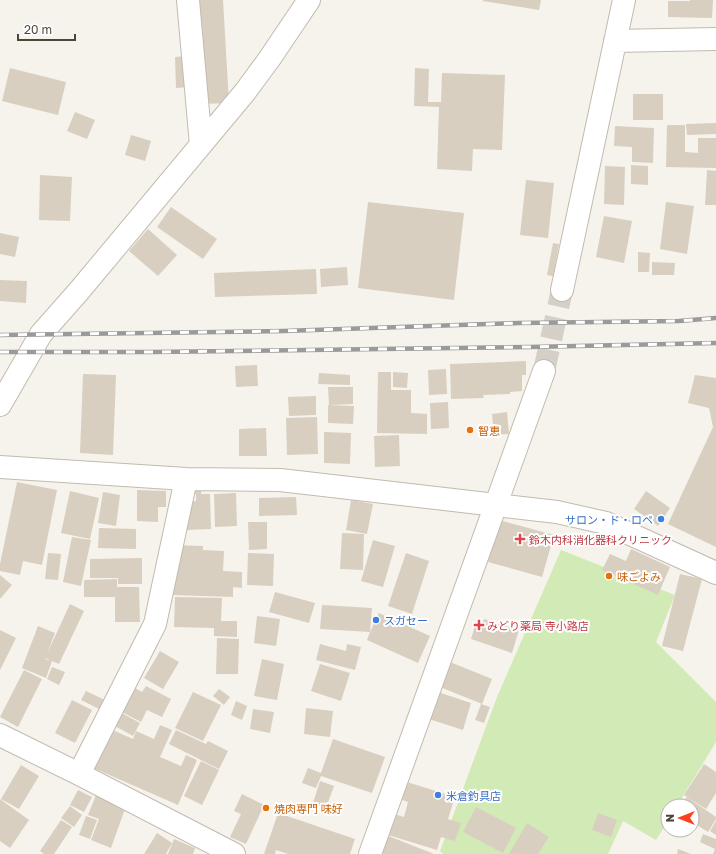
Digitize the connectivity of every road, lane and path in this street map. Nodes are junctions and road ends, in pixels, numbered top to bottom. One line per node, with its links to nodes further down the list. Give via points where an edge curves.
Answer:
1 (188, 0): 6 (street)
2 (309, 0): 6 (street, via 245,92)
3 (624, 0): 5 (street)
4 (716, 39): 5 (street)
5 (615, 41): 7 (street)
6 (201, 145): 9 (street, via 41,334)
7 (562, 290)
8 (544, 371): 12 (street)
9 (0, 405)
10 (0, 467): 11 (street)
11 (186, 479): 12 (street, via 280,480); 15 (street, via 155,624)
12 (496, 506): 13 (street, via 557,512 606,523); 17 (street)
13 (716, 573)
14 (0, 735): 15 (street)
15 (79, 774): 16 (street)
16 (234, 854)
17 (370, 854)

